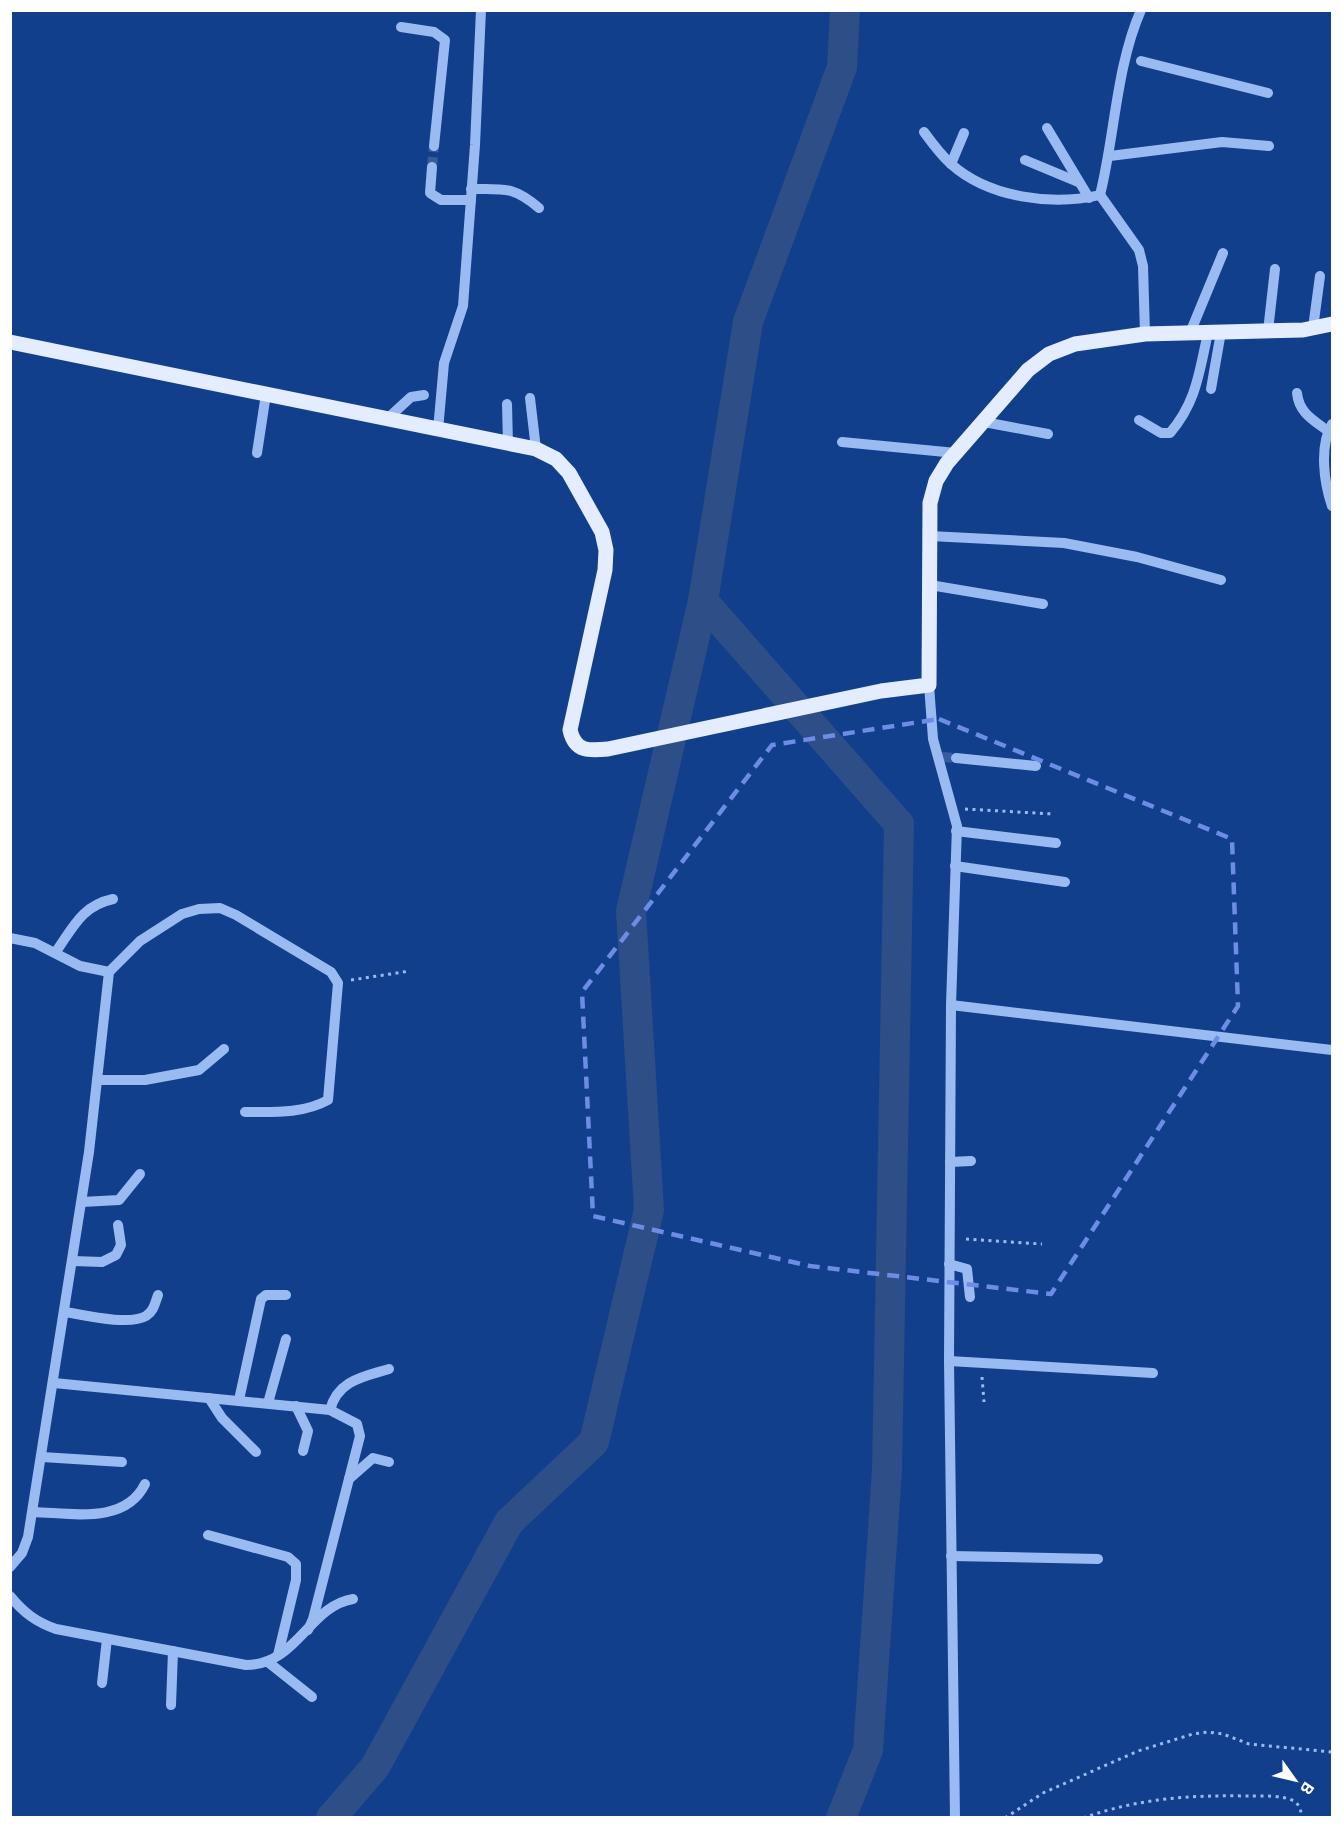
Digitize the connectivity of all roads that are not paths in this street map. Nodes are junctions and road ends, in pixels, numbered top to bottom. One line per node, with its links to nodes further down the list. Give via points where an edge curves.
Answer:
1 (481, 10): 16 (street)
2 (1141, 10): 4 (street, via 1134,27)
3 (401, 27): 9 (street, via 434,32 445,40)
4 (1133, 60): 5 (street); 11 (street)
5 (1268, 93)
6 (1047, 128): 15 (street)
7 (924, 132): 13 (street)
8 (964, 133): 13 (street)
9 (434, 146)
10 (1269, 146): 11 (street, via 1222,142)
11 (1110, 156): 17 (street)
12 (1025, 160): 15 (street)
13 (951, 164): 17 (street, via 974,179 1038,201 1073,201)
14 (432, 167): 18 (street, via 430,193 441,200)
15 (1078, 182): 17 (street)
16 (471, 189): 18 (street); 19 (street, via 508,189 521,193)
17 (1094, 196): 28 (street, via 1139,250)
18 (471, 200): 40 (street, via 463,306 444,363)
19 (539, 208)
20 (1223, 253): 27 (street)
21 (1275, 270): 25 (street)
22 (1320, 276): 24 (street)
23 (1332, 324): 24 (main road)
24 (1313, 328): 25 (main road)
25 (1268, 331): 26 (main road)
26 (1214, 332): 27 (main road); 30 (street); 37 (street, via 1190,406 1179,423 1170,433 1161,433)
27 (1190, 333): 28 (main road)
28 (1145, 334): 38 (main road, via 1075,345 1049,354 1028,370)
29 (10, 342): 32 (main road)
30 (1211, 389)
31 (1297, 393): 39 (street, via 1298,405 1305,413)
32 (266, 394): 36 (main road); 45 (street)
33 (424, 395): 36 (street, via 411,397)
34 (530, 398): 44 (street)
35 (507, 404): 43 (street)
36 (387, 419): 40 (main road)
37 (1139, 420)
38 (984, 422): 41 (street); 46 (main road)
39 (1330, 427): 47 (street, via 1325,443)
40 (438, 430): 43 (main road)
41 (1048, 434)
42 (842, 442): 46 (street)
43 (508, 444): 44 (main road)
44 (536, 449): 52 (main road, via 556,459 569,473 604,541 605,570 570,730 579,748 608,749 881,691)
45 (257, 453)
46 (956, 453): 48 (main road, via 936,481 930,503)
47 (1331, 501)
48 (930, 536): 49 (street, via 1064,543 1137,557); 50 (main road)
49 (1221, 580)
50 (930, 585): 51 (street); 52 (main road)
51 (1043, 604)
52 (929, 685): 55 (street, via 939,757 954,808)
53 (956, 758): 54 (street)
54 (1036, 766)
55 (956, 831): 56 (street); 57 (street)
56 (1056, 843)
57 (955, 866): 58 (street); 63 (street)
58 (1065, 882)
59 (113, 898): 61 (street, via 86,910)
60 (10, 938): 61 (street, via 35,943)
61 (55, 953): 62 (street, via 80,966)
62 (109, 972): 66 (street); 67 (street, via 140,941 182,914 219,908 331,972 338,982 328,1100 316,1107 292,1111)
63 (951, 1005): 65 (street); 69 (street)
64 (224, 1049): 66 (street, via 199,1070 145,1080)
65 (1332, 1050)
66 (97, 1080): 71 (street)
67 (245, 1112)
68 (971, 1161): 69 (street)
69 (950, 1162): 74 (street)
70 (140, 1174): 71 (street, via 120,1200)
71 (82, 1202): 73 (street)
72 (118, 1225): 73 (street, via 121,1245 116,1255 102,1262)
73 (73, 1261): 78 (street)
74 (949, 1264): 77 (street, via 967,1269); 80 (street)
75 (286, 1294): 85 (street, via 261,1299)
76 (158, 1295): 78 (street, via 154,1308 145,1317 100,1318)
77 (970, 1297)
78 (65, 1312): 83 (street)
79 (286, 1339): 86 (street)
80 (949, 1361): 82 (street); 98 (street)
81 (389, 1369): 88 (street, via 351,1382 334,1395)
82 (1154, 1373)
83 (54, 1383): 84 (street); 91 (street)
84 (209, 1398): 85 (street); 90 (street, via 222,1418)
85 (239, 1401): 86 (street)
86 (268, 1403): 87 (street)
87 (296, 1406): 88 (street); 89 (street, via 308,1431)
88 (330, 1410): 94 (street, via 357,1424 360,1436)
89 (303, 1451)
90 (256, 1452)
91 (42, 1457): 92 (street); 96 (street)
92 (122, 1462)
93 (389, 1462): 94 (street, via 373,1458)
94 (349, 1480): 103 (street)
95 (145, 1484): 96 (street, via 140,1495 127,1506 102,1514)
96 (33, 1512): 100 (street, via 22,1553)
97 (208, 1535): 106 (street, via 288,1557 296,1564 296,1580)
98 (951, 1556): 99 (street); 111 (street)
99 (1098, 1559)
100 (10, 1567)
101 (10, 1596): 104 (street, via 37,1622)
102 (353, 1599): 103 (street, via 329,1607)
103 (308, 1630): 106 (street)
104 (107, 1639): 105 (street); 108 (street)
105 (173, 1651): 107 (street, via 246,1665); 110 (street)
106 (278, 1654): 107 (street)
107 (268, 1662): 109 (street)
108 (102, 1683)
109 (312, 1697)
110 (171, 1705)
111 (955, 1818)

